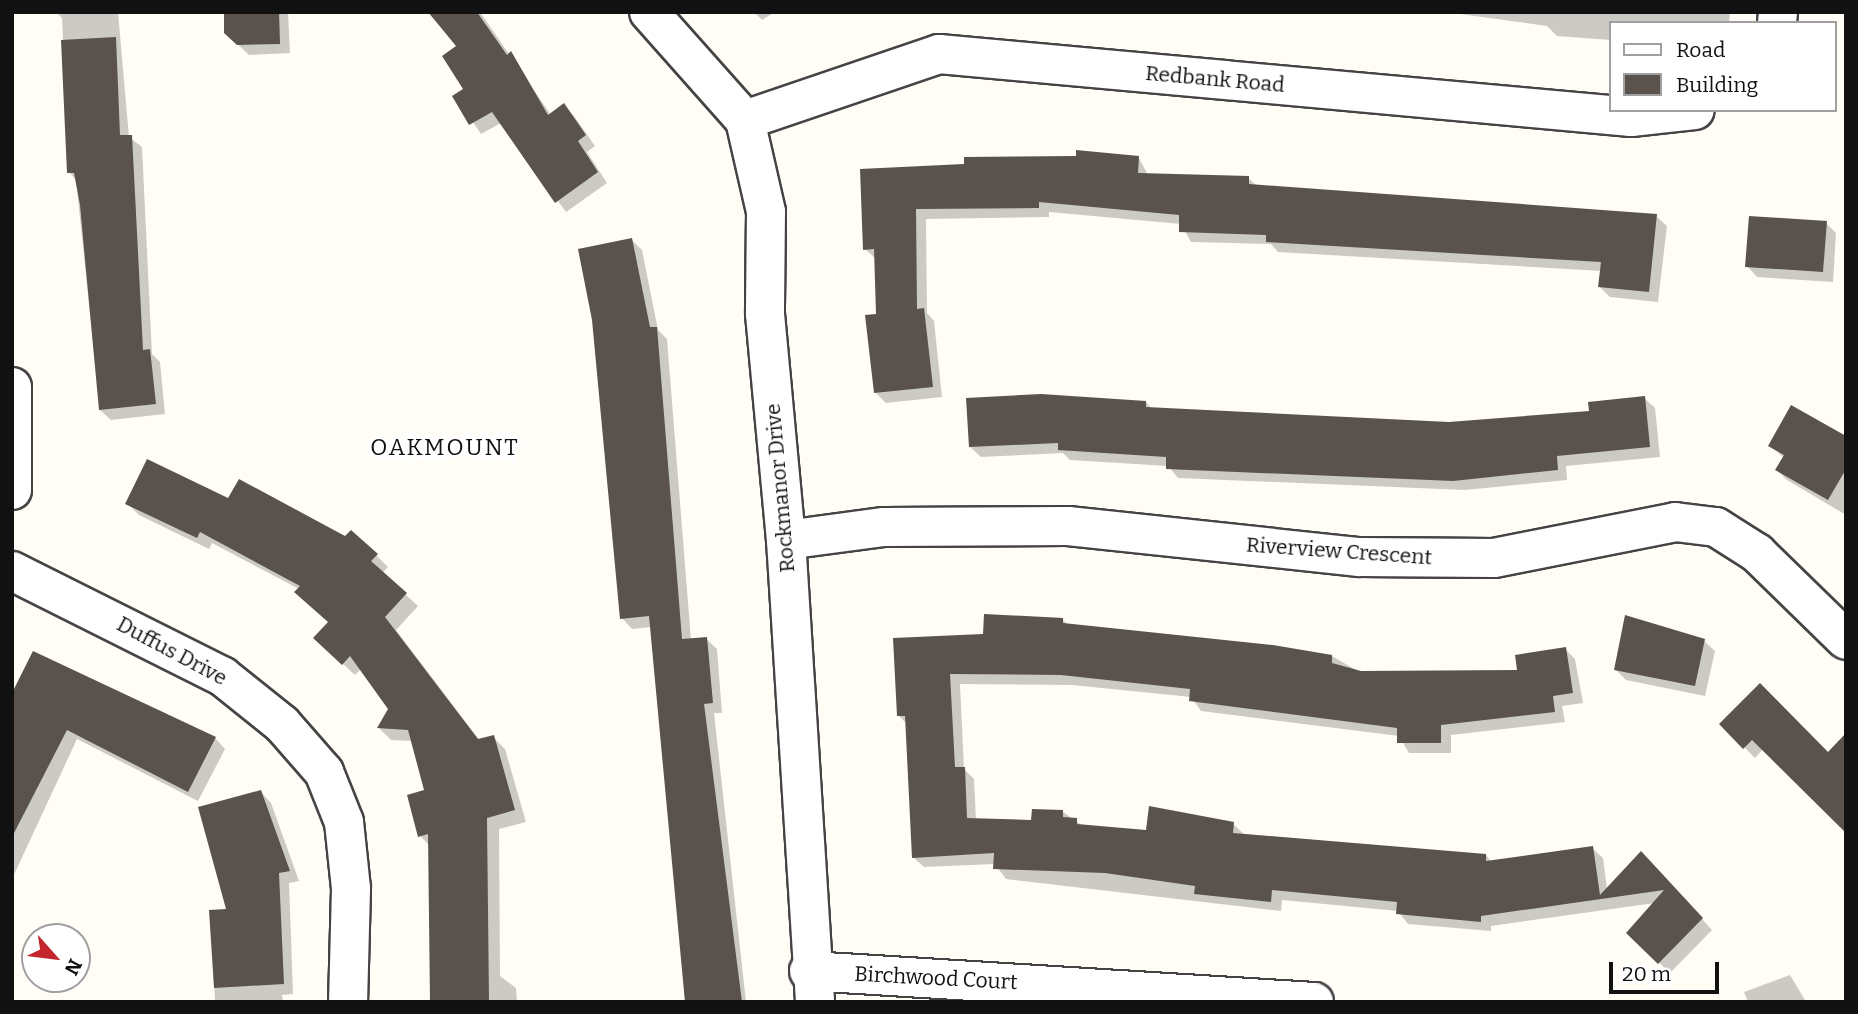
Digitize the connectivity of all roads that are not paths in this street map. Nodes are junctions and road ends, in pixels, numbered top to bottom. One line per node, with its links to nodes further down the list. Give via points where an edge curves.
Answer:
1 (649, 12): 3 (street, Rockmanor Drive)
2 (1677, 112): 3 (street, Redbank Road, via 1631,117 939,54)
3 (746, 120): 6 (street, Rockmanor Drive, via 766,212 765,314)
4 (12, 387): 5 (street)
5 (12, 490)
6 (786, 540): 8 (street, Riverview Crescent, via 884,527 1069,526 1359,557 1494,558 1675,522 1716,527 1756,553); 9 (street, Rockmanor Drive)
7 (12, 571): 10 (street, Duffus Drive, via 222,676 282,724 324,772 344,822 351,889)
8 (1846, 640)
9 (812, 986): 11 (street, Birchwood Court)
10 (348, 1002)
11 (1314, 1002)

